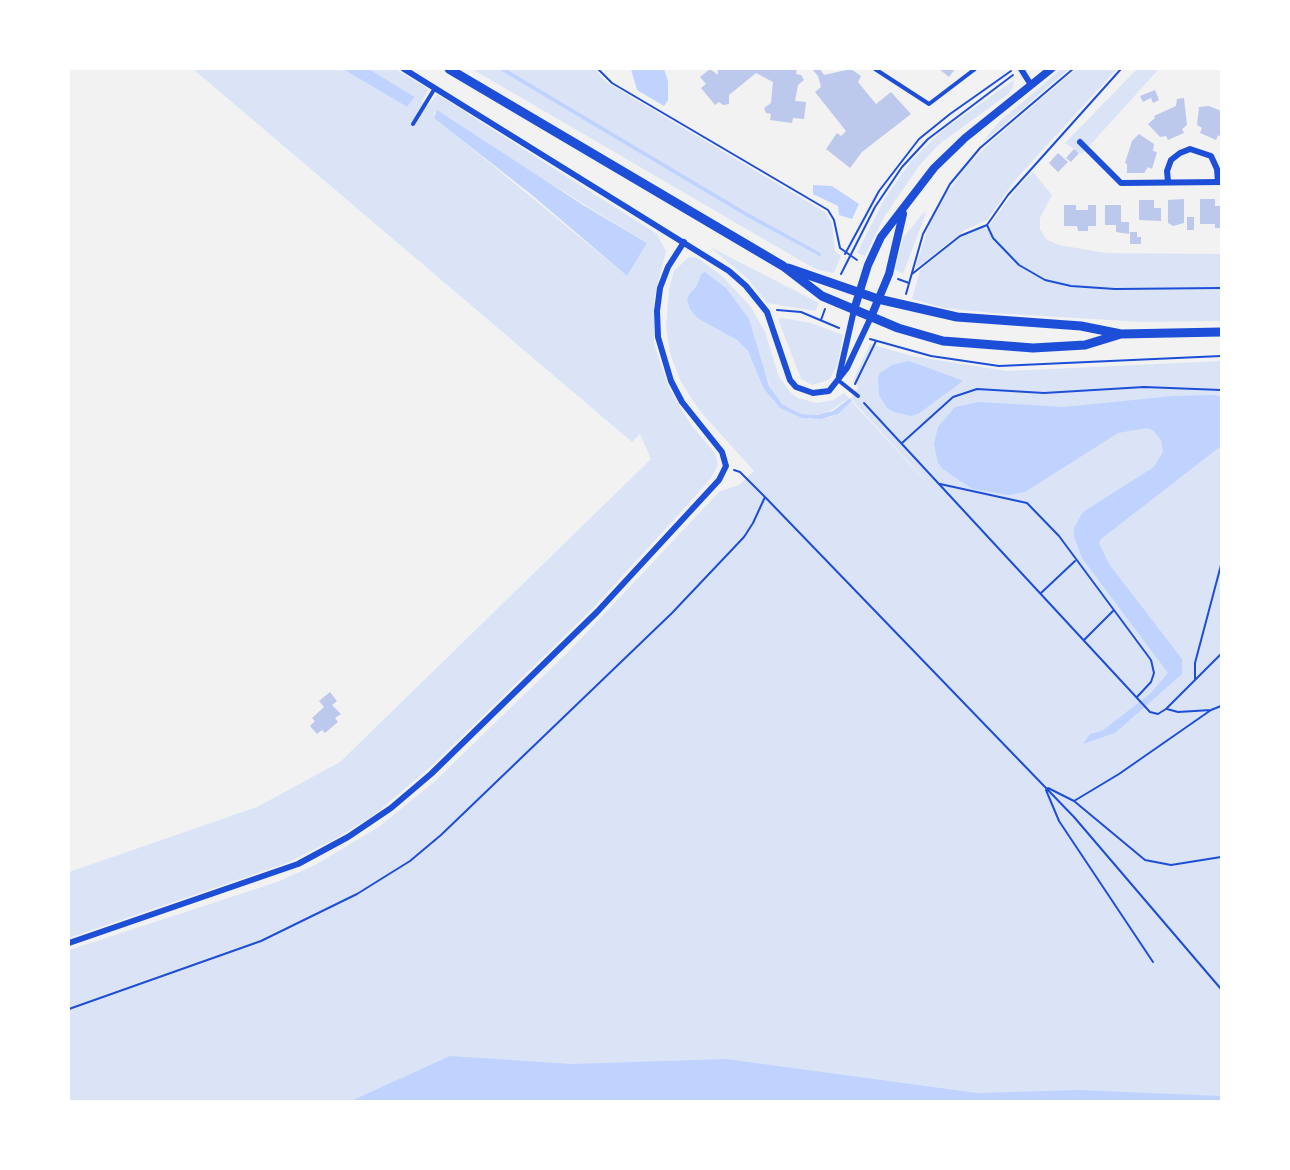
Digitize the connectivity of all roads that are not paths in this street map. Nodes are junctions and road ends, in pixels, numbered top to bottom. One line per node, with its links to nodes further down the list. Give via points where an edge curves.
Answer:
1 (404, 69): 8 (street)
2 (449, 69): 15 (main road)
3 (875, 69): 4 (lane, via 929,104)
4 (975, 69)
5 (1021, 69): 7 (street)
6 (1052, 69): 7 (street)
7 (1031, 85): 13 (street, via 934,168)
8 (436, 88): 9 (lane); 14 (street)
9 (413, 124)
10 (1080, 142): 11 (street, via 1121,183)
11 (1167, 182): 12 (street); 12 (street, via 1171,160 1190,149 1211,156)
12 (1219, 182)
13 (904, 211): 16 (street, via 873,253); 17 (street, via 889,274)
14 (684, 242): 22 (street, via 729,271 767,312 790,380 796,387 821,393 829,391); 24 (street, via 660,288 658,337 676,391 722,452 726,466 719,480 597,612 391,808 298,864)
15 (783, 266): 16 (main road); 18 (main road, via 822,296)
16 (859, 293): 17 (main road); 18 (street)
17 (878, 299): 19 (street); 21 (main road, via 957,317 1081,326)
18 (854, 310): 19 (main road); 22 (street)
19 (871, 317): 21 (main road, via 918,335 999,347 1064,348); 22 (street)
20 (1221, 332): 21 (main road)
21 (1121, 334)
22 (838, 380): 23 (lane)
23 (858, 396)
24 (69, 943)

